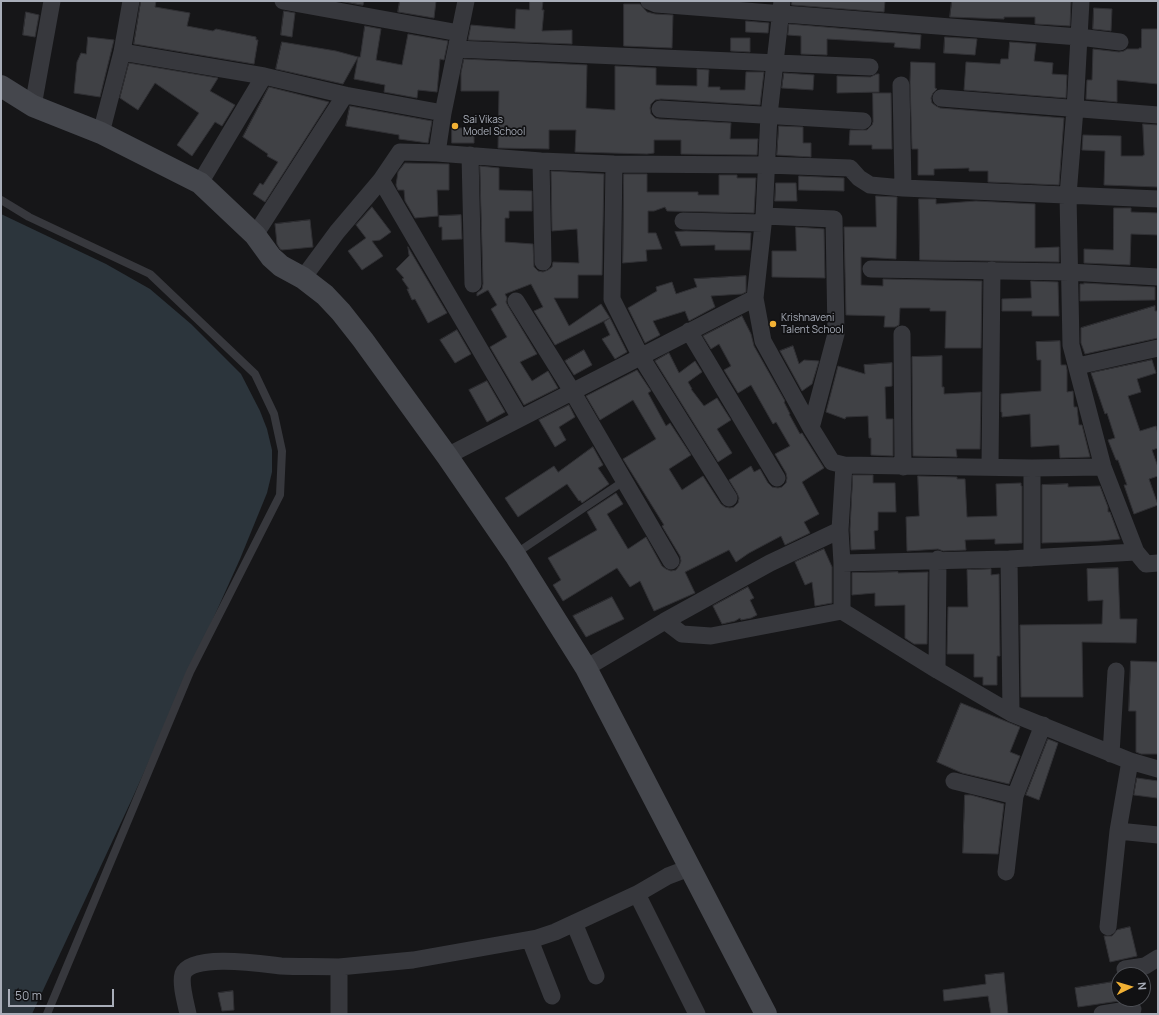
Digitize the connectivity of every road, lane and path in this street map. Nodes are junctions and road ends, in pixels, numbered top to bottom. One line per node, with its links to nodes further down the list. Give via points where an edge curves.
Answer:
1 (52, 1): 19 (street)
2 (131, 1): 11 (street)
3 (283, 1): 9 (street)
4 (466, 1): 9 (street)
5 (649, 1): 7 (street, via 656,4)
6 (1081, 1): 8 (street)
7 (782, 7): 8 (street); 12 (street)
8 (1079, 37): 10 (street); 21 (street)
9 (458, 41): 12 (street); 22 (street)
10 (1120, 42)
11 (122, 52): 14 (street); 26 (street)
12 (776, 64): 13 (street); 23 (street)
13 (870, 67)
14 (264, 76): 17 (street); 33 (street)
15 (901, 85): 34 (street)
16 (1, 86): 19 (street)
17 (345, 95): 22 (street); 40 (street)
18 (941, 98): 21 (street)
19 (33, 106): 26 (street)
20 (660, 109): 23 (street)
21 (1075, 109): 24 (street); 35 (street)
22 (443, 113): 27 (street)
23 (770, 115): 25 (street); 31 (street)
24 (1158, 115)
25 (863, 120)
26 (101, 133): 33 (street)
27 (437, 153): 28 (street); 32 (street, via 400,152)
28 (470, 155): 29 (street); 47 (street)
29 (542, 161): 30 (street); 41 (street)
30 (614, 164): 31 (street); 53 (street, via 612,299)
31 (767, 165): 34 (street, via 850,168 870,185); 38 (street)
32 (381, 180): 45 (street, via 337,232); 56 (street)
33 (200, 183): 40 (street)
34 (903, 188): 35 (street)
35 (1068, 195): 36 (street); 44 (street)
36 (1158, 199)
37 (1, 200): 102 (lane, via 29,217 150,274 255,374 274,414 282,451 280,495 190,672)
38 (763, 220): 39 (street); 48 (street); 57 (street, via 834,219 836,334)
39 (683, 221)
40 (255, 235): 45 (street, via 271,257)
41 (543, 262)
42 (871, 269): 43 (street)
43 (992, 270): 44 (street); 61 (street)
44 (1069, 272): 46 (street); 54 (street, via 1071,345)
45 (303, 278): 58 (street, via 325,295 341,312)
46 (1158, 278)
47 (474, 284)
48 (755, 298): 50 (street); 57 (street, via 763,341)
49 (516, 301): 55 (street)
50 (689, 331): 53 (street); 64 (street)
51 (902, 334): 60 (street)
52 (1158, 348): 54 (street)
53 (641, 357): 55 (street); 66 (street)
54 (1078, 366): 62 (street)
55 (572, 391): 56 (street); 65 (street)
56 (520, 418): 58 (street)
57 (811, 428): 59 (street, via 832,462)
58 (447, 456): 69 (street)
59 (844, 465): 60 (street); 67 (street)
60 (903, 466): 61 (street)
61 (990, 467): 63 (street)
62 (1104, 467): 63 (street); 68 (street)
63 (1032, 468): 70 (street)
64 (777, 478)
65 (624, 481): 69 (lane); 73 (street)
66 (729, 498)
67 (840, 530): 74 (street); 77 (street, via 770,563)
68 (1136, 552): 70 (street); 75 (street, via 1146,564)
69 (515, 555): 78 (street)
70 (1032, 558): 72 (street)
71 (938, 559): 72 (street); 74 (street); 79 (street)
72 (1009, 559): 81 (street)
73 (671, 561)
74 (842, 562): 76 (street)
75 (1158, 563)
76 (842, 611): 77 (street, via 711,636 682,634); 79 (street)
77 (664, 621): 78 (street)
78 (586, 668): 90 (street)
79 (937, 670): 81 (street)
80 (1116, 671): 83 (street)
81 (1012, 713): 82 (street)
82 (1043, 725): 83 (street); 87 (street)
83 (1111, 754): 84 (street)
84 (1130, 762): 85 (street); 88 (street)
85 (1158, 769)
86 (954, 781): 87 (street)
87 (1016, 796): 91 (street)
88 (1118, 831): 89 (street); 94 (street)
89 (1158, 835)
90 (689, 868): 92 (street); 106 (street)
91 (1006, 872)
92 (641, 891): 93 (street); 105 (street)
93 (574, 923): 95 (street); 99 (street)
94 (1108, 927)
95 (530, 940): 97 (street, via 413,960); 100 (street)
96 (1158, 958): 98 (street)
97 (340, 967): 103 (street, via 282,966 230,961 188,968 183,974 182,984); 104 (street)
98 (1138, 967)
99 (596, 976)
100 (552, 996)
101 (1133, 1007): 107 (street)
102 (48, 1014)
103 (188, 1014)
104 (339, 1014)
105 (697, 1014)
106 (766, 1014)
107 (1102, 1014)

